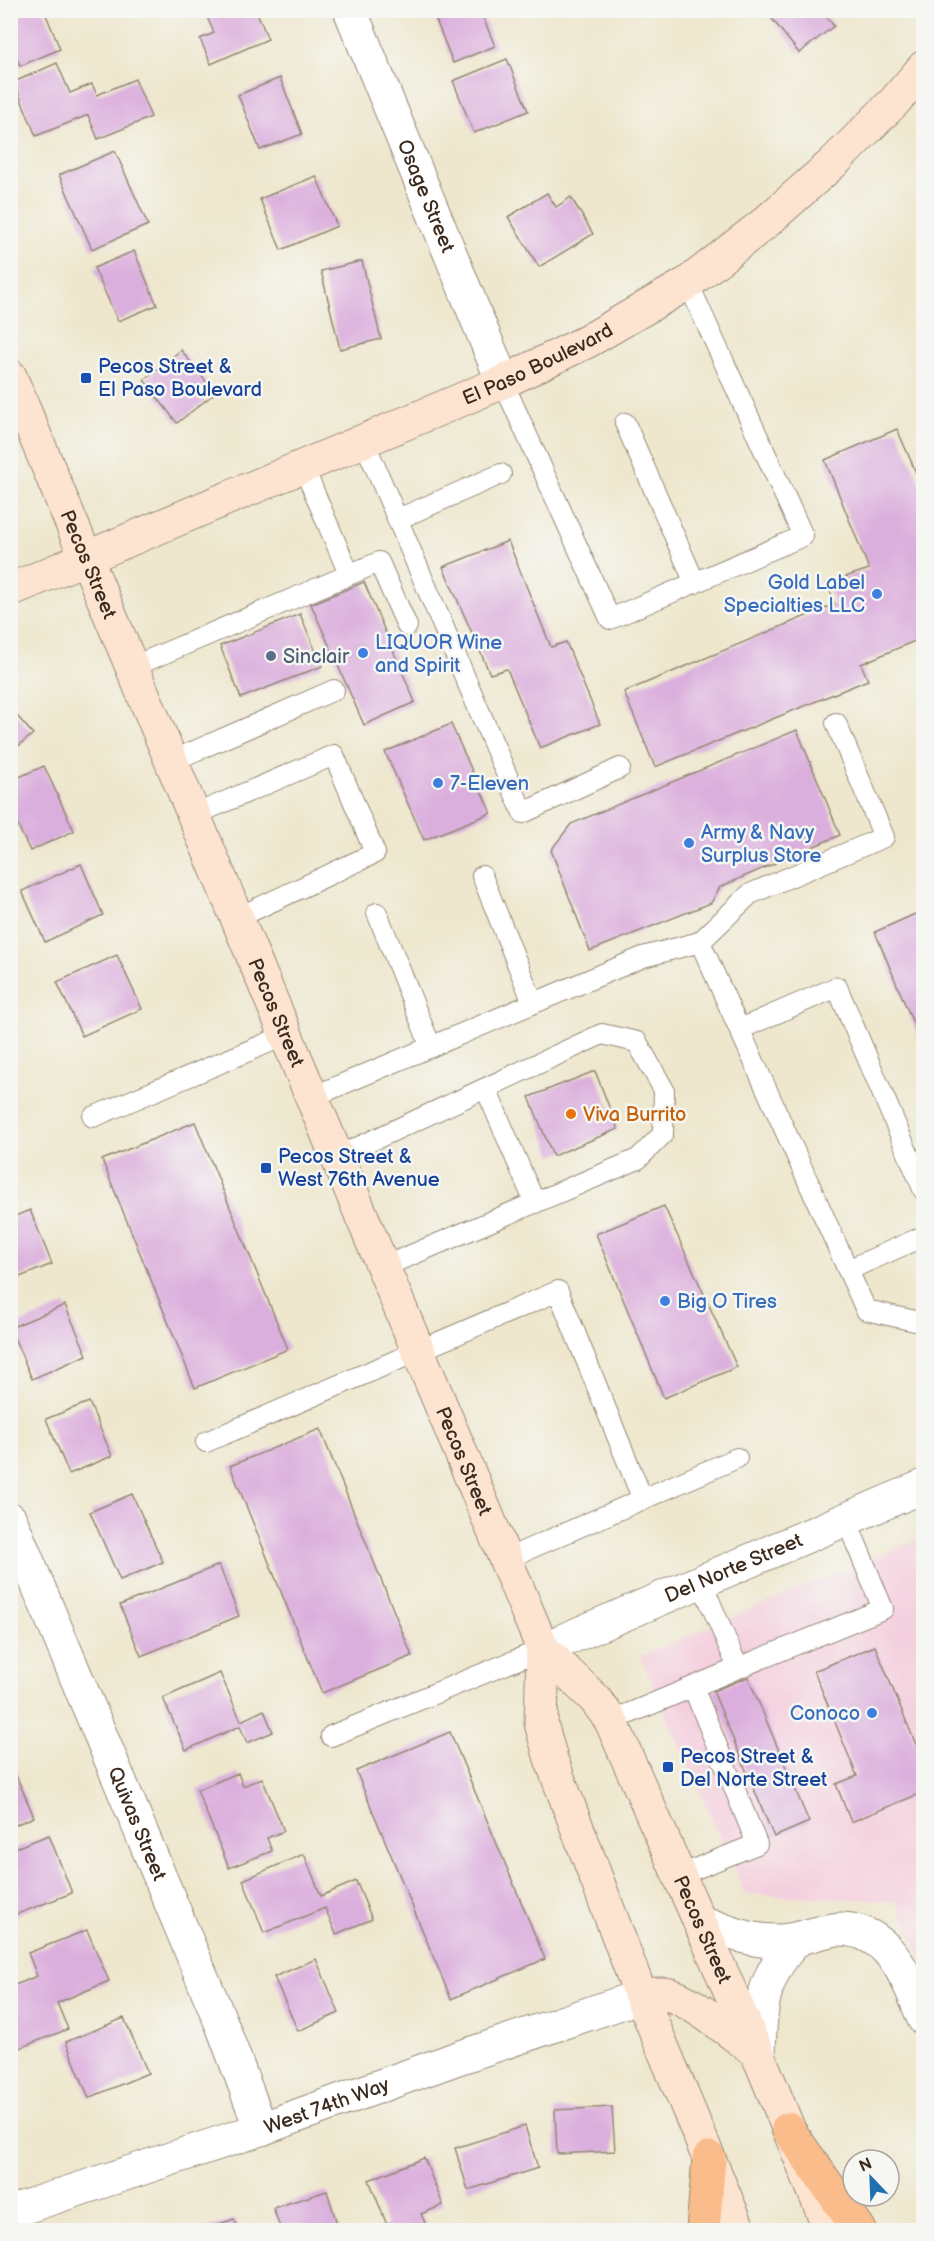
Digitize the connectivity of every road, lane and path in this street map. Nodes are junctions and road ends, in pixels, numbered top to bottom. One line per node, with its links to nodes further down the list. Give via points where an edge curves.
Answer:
1 (350, 10): 5 (street, Osage Street)
2 (924, 67): 3 (main road, El Paso Boulevard, via 895,102 833,163)
3 (688, 283): 5 (main road, El Paso Boulevard, via 588,341); 13 (lane, via 803,536)
4 (10, 376): 11 (main road, Pecos Street)
5 (503, 382): 7 (main road, El Paso Boulevard); 13 (lane, via 609,619)
6 (625, 423): 13 (lane)
7 (364, 441): 8 (main road, El Paso Boulevard); 10 (lane)
8 (303, 466): 11 (main road, El Paso Boulevard); 12 (lane)
9 (501, 474): 10 (lane)
10 (398, 519): 20 (lane, via 523,813)
11 (86, 558): 14 (main road, El Paso Boulevard); 16 (main road, Pecos Street)
12 (349, 574): 15 (lane, via 379,562); 16 (lane)
13 (694, 583)
14 (10, 590)
15 (407, 626)
16 (132, 667): 19 (main road, Pecos Street)
17 (334, 690): 19 (lane)
18 (836, 723): 25 (lane, via 884,837 750,894)
19 (172, 761): 21 (main road, Pecos Street)
20 (620, 768)
21 (194, 815): 24 (main road, Pecos Street); 24 (lane, via 334,756 339,766 375,853)
22 (482, 876): 26 (lane)
23 (377, 912): 29 (lane)
24 (237, 918): 28 (main road, Pecos Street)
25 (700, 942): 26 (lane, via 643,957); 27 (lane)
26 (533, 1004): 29 (lane)
27 (740, 1029): 34 (lane, via 837,987); 38 (lane)
28 (286, 1035): 31 (main road, Pecos Street); 32 (lane)
29 (431, 1047): 31 (lane)
30 (486, 1089): 33 (lane); 35 (lane); 35 (lane, via 602,1034 637,1042 664,1090 663,1134 638,1159)
31 (312, 1097): 33 (main road, Pecos Street)
32 (93, 1117)
33 (337, 1157): 37 (main road, Pecos Street)
34 (924, 1191)
35 (535, 1203): 37 (lane)
36 (924, 1236): 38 (lane)
37 (383, 1267): 40 (main road, Pecos Street)
38 (848, 1270): 39 (lane, via 866,1310)
39 (924, 1323)
40 (418, 1351): 41 (lane); 44 (lane, via 558,1291); 47 (main road, Pecos Street)
41 (206, 1442)
42 (737, 1458): 44 (lane)
43 (922, 1491): 46 (street, Del Norte Street)
44 (644, 1500): 47 (lane)
45 (10, 1519): 60 (street, Quivas Street, via 222,2025)
46 (846, 1519): 48 (street, Del Norte Street); 50 (lane, via 883,1609)
47 (506, 1559): 49 (main road, Pecos Street)
48 (701, 1581): 49 (street, Del Norte Street); 50 (lane)
49 (543, 1649): 52 (main road, Pecos Street, via 596,1699); 53 (lane); 57 (main road, Pecos Street, via 541,1723 551,1759)
50 (738, 1668): 51 (lane)
51 (693, 1687): 52 (lane); 54 (lane, via 757,1844)
52 (611, 1721): 54 (main road, Pecos Street)
53 (331, 1736)
54 (680, 1875): 55 (main road, Pecos Street)
55 (699, 1921): 56 (street, via 751,1939); 59 (main road, Pecos Street)
56 (796, 1941): 58 (street, via 843,1929 867,1935 888,1948); 59 (street, via 769,1978)
57 (641, 1996): 59 (main road, via 664,1994 686,2002); 60 (street, West 74th Way); 62 (main road, Pecos Street)
58 (924, 2019)
59 (758, 2055): 61 (main road, Pecos Street)
60 (261, 2129): 63 (street, West 74th Way)
61 (788, 2129): 66 (main road, Pecos Street); 67 (highway)
62 (709, 2158): 64 (highway); 65 (main road, Pecos Street)
63 (10, 2212)
64 (704, 2230)
65 (739, 2230)
66 (830, 2230)
67 (859, 2230)

